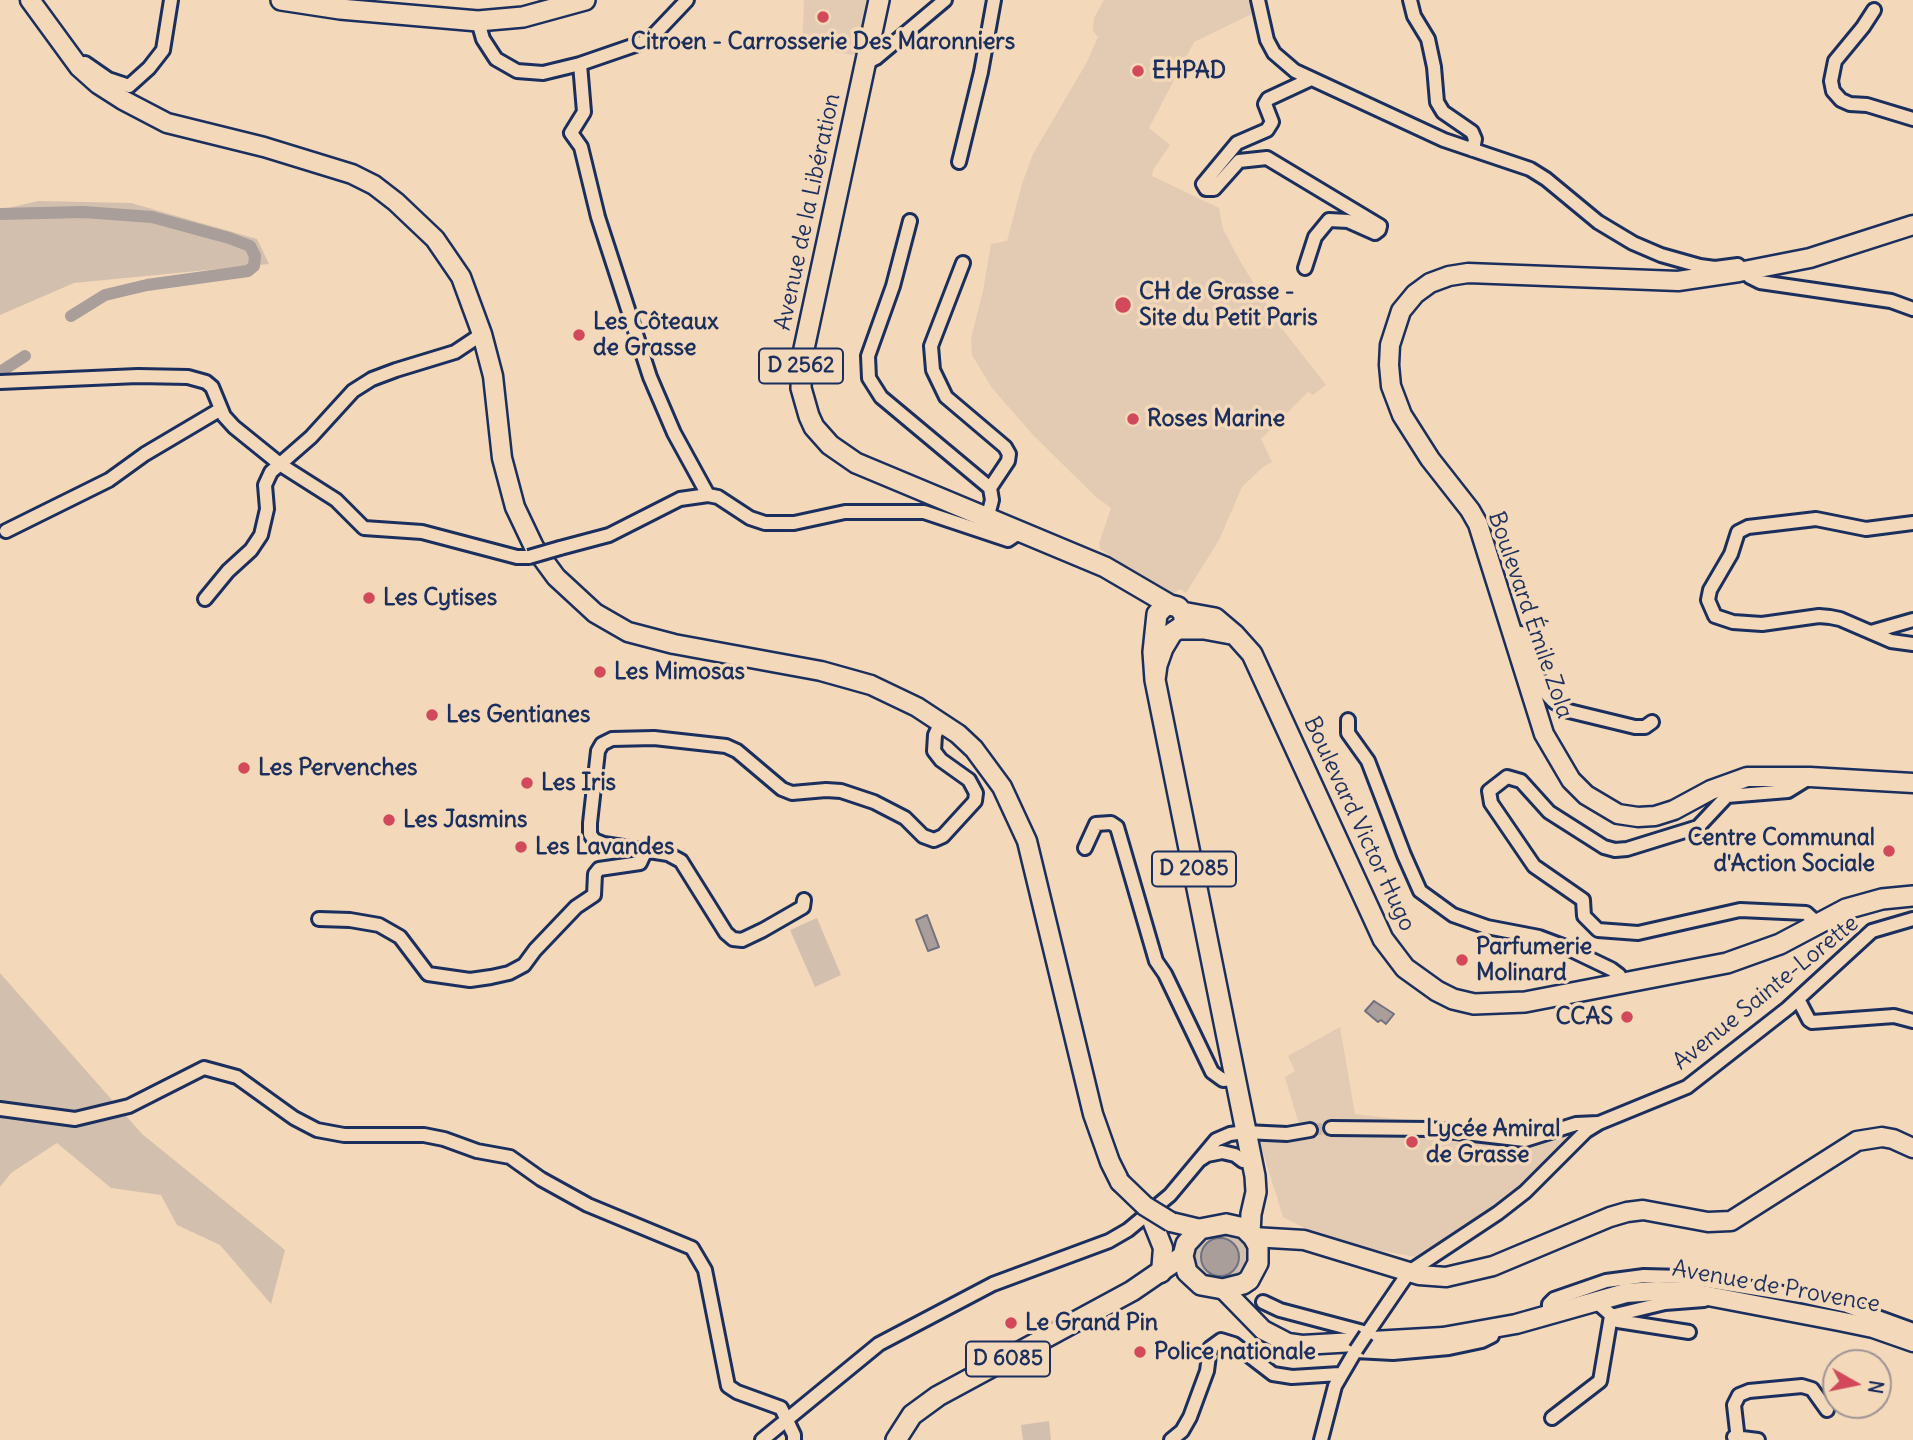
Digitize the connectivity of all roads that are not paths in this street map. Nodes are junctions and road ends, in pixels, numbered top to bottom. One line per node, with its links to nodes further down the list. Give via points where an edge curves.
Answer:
1 (30, 0): 13 (main road)
2 (171, 0): 13 (street, via 163,50 129,86 107,79)
3 (281, 0): 12 (main road)
4 (585, 0): 12 (main road, via 523,17)
5 (687, 0): 15 (street, via 651,37)
6 (879, 0): 14 (main road, Avenue de la Libération / D 2562)
7 (945, 0): 14 (street)
8 (994, 0): 19 (street)
9 (1258, 0): 16 (street, via 1274,53)
10 (1410, 0): 18 (street, via 1428,39 1437,102 1443,112 1472,132)
11 (1874, 10): 17 (street, via 1835,61 1833,91 1850,104)
12 (478, 21): 15 (street, via 483,40 496,59 517,71 543,73)
13 (69, 53): 26 (main road, via 98,84 167,123 275,150 374,185 435,239 461,276)
14 (866, 63): 32 (main road, Avenue de la Libération / D 2562, via 802,358 804,402 814,426 839,453)
15 (580, 64): 31 (street, via 584,112 571,133 581,148 598,217 650,377)
16 (1311, 79): 18 (street); 23 (street, via 1268,99 1265,104 1272,122 1267,130 1237,144 1203,184 1214,189 1239,160 1267,158 1380,226 1375,233 1348,221 1329,220 1315,237)
17 (1913, 119)
18 (1473, 150): 24 (street, via 1530,169 1633,243 1700,265 1738,265)
19 (959, 162)
20 (910, 221): 30 (street, via 869,356 869,379 881,397)
21 (1913, 225): 24 (main road, Boulevard Émile Zola, via 1810,257)
22 (962, 263): 30 (street, via 931,346 933,370 946,397 1009,454)
23 (1305, 268)
24 (1744, 270): 25 (street, via 1760,282 1891,301); 40 (main road, Boulevard Émile Zola, via 1678,281 1449,275 1415,294 1401,311 1390,345 1391,386 1420,446 1478,524)
25 (1913, 309)
26 (482, 334): 29 (street, via 455,352 372,379 353,391); 43 (main road, via 493,376 502,458 515,507 534,547 556,577 596,613 628,632 674,645 821,671 872,685)
27 (0, 382): 28 (street, via 188,377 212,387)
28 (220, 409): 29 (street, via 234,427); 34 (street, via 108,480)
29 (281, 465): 31 (street, bridge, via 336,500 364,528 422,532 529,557 609,535 680,499); 36 (street, via 265,485 267,509 261,535)
30 (990, 488): 32 (street)
31 (708, 495): 35 (street, via 765,523 794,523 845,512 924,512 1008,540)
32 (987, 519): 35 (main road, Avenue de la Libération / D 2562)
33 (1913, 523): 39 (street, via 1866,529 1816,519 1742,529 1710,590 1710,609 1733,622 1762,624 1819,616)
34 (6, 531)
35 (1020, 533): 37 (main road, Avenue de la Libération / D 2562, via 1121,574)
36 (205, 599)
37 (1170, 620): 54 (main road, Boulevard Victor Hugo / D 2562, via 1235,635 1252,654 1382,939 1405,968 1437,991 1474,1004 1525,1002); 57 (main road, D 2085, via 1153,652 1155,680)
38 (1913, 620): 39 (street)
39 (1871, 632): 41 (street)
40 (1514, 634): 44 (street, via 1524,635 1542,689 1553,701 1569,711 1635,727); 45 (main road, Boulevard Émile Zola, via 1552,750 1586,795 1618,814 1655,816 1747,777)
41 (1913, 644)
42 (1348, 720): 54 (street, via 1348,733 1368,761 1420,891 1453,915 1563,946 1611,969)
43 (941, 722): 48 (street, via 934,751 969,780 976,793 975,801 934,840 874,802 841,791 792,793 782,789 726,746 654,738 612,739 598,751 590,834 604,844); 67 (main road, bridge, via 989,767 1023,831 1093,1114 1110,1162 1134,1206)
44 (1652, 722)
45 (1810, 777): 46 (main road, Boulevard Émile Zola); 53 (street, via 1788,791 1727,796 1698,827 1615,850 1549,812 1521,781 1507,777 1489,791 1491,803 1534,866 1583,900 1584,916 1598,930 1638,933 1740,910 1806,913)
46 (1913, 783)
47 (1085, 848): 57 (street, via 1096,824 1111,822 1117,827 1156,961 1212,1072 1223,1080)
48 (646, 850): 50 (street, via 681,861 733,939 742,940 763,930 803,907); 51 (street, via 639,863 599,869 594,895 576,907 524,965 500,975 470,980 428,974 400,937 380,925)
49 (1913, 896): 53 (main road, Boulevard Victor Hugo / D 2562, via 1863,903)
50 (804, 900)
51 (319, 919)
52 (1913, 919): 55 (street, Avenue Sainte-Lorette, via 1872,931)
53 (1817, 923): 54 (main road, Boulevard Victor Hugo / D 2562, via 1754,955)
54 (1622, 984)
55 (1798, 999): 56 (street, via 1809,1020 1817,1023 1894,1016); 59 (street, Avenue Sainte-Lorette, via 1687,1087)
56 (1913, 1021)
57 (1234, 1079): 62 (main road, D 2085)
58 (0, 1109): 92 (street, via 75,1119 129,1106 204,1068 237,1077 317,1130 344,1135 424,1135 510,1157 588,1205 692,1248 705,1270 728,1386 780,1408)
59 (1599, 1123): 60 (street, via 1576,1124 1525,1140 1430,1129); 73 (street, Avenue Sainte-Lorette, via 1525,1192)
60 (1331, 1128)
61 (1310, 1130): 62 (street, via 1287,1135)
62 (1242, 1132): 64 (street, via 1216,1140); 65 (main road, D 2085); 69 (main road, D 2085, via 1256,1184)
63 (1913, 1148): 73 (main road, via 1882,1137 1857,1142 1731,1221 1627,1212 1471,1273 1446,1277)
64 (1201, 1159): 65 (street, via 1222,1152); 92 (street, via 1160,1206 1129,1230 993,1284 879,1344)
65 (1243, 1161): 66 (main road, D 2085, via 1243,1202)
66 (1226, 1224): 68 (main road); 69 (main road)
67 (1162, 1229): 68 (main road); 71 (main road); 74 (main road)
68 (1200, 1229): 71 (main road, via 1189,1238)
69 (1251, 1235): 70 (main road); 72 (main road, via 1258,1246)
70 (1293, 1240): 72 (main road); 73 (main road)
71 (1184, 1254): 74 (main road, D 6085); 75 (main road, via 1186,1272)
72 (1254, 1271): 76 (main road, via 1237,1287); 83 (main road, via 1248,1295)
73 (1409, 1272): 85 (street)
74 (1161, 1273): 77 (main road, D 6085)
75 (1196, 1282): 76 (main road); 77 (main road, D 6085, via 1177,1281)
76 (1223, 1289): 83 (main road)
77 (1132, 1291): 96 (main road, D 6085, via 938,1396 912,1415)
78 (1724, 1299): 79 (main road, Avenue de Provence, via 1657,1291); 82 (street, via 1665,1303); 87 (main road, Avenue de Provence)
79 (1594, 1300): 81 (main road, Avenue de Provence); 82 (street)
80 (1263, 1302): 85 (street)
81 (1549, 1314): 84 (main road, Avenue de Provence); 87 (street, via 1554,1299 1606,1281 1683,1276 1847,1306)
82 (1611, 1316): 86 (street); 91 (street, via 1600,1381)
83 (1252, 1317): 84 (main road, Avenue de Provence, via 1275,1338 1302,1345 1443,1337)
84 (1494, 1328): 88 (street, via 1492,1336 1482,1341 1449,1348 1393,1353)
85 (1364, 1332): 88 (street, bridge)
86 (1689, 1332)
87 (1913, 1339)
88 (1355, 1350): 89 (street)
89 (1340, 1374): 97 (street, via 1273,1374 1234,1344 1221,1340 1210,1348 1207,1371 1190,1417); 98 (street)
90 (1822, 1403): 93 (street, via 1812,1389 1802,1386 1739,1395 1734,1405)
91 (1552, 1418)
92 (788, 1421): 94 (street); 95 (street)
93 (1737, 1438): 99 (street)
94 (762, 1440)
95 (794, 1440)
96 (896, 1440)
97 (1171, 1440)
98 (1321, 1440)
99 (1758, 1440)

